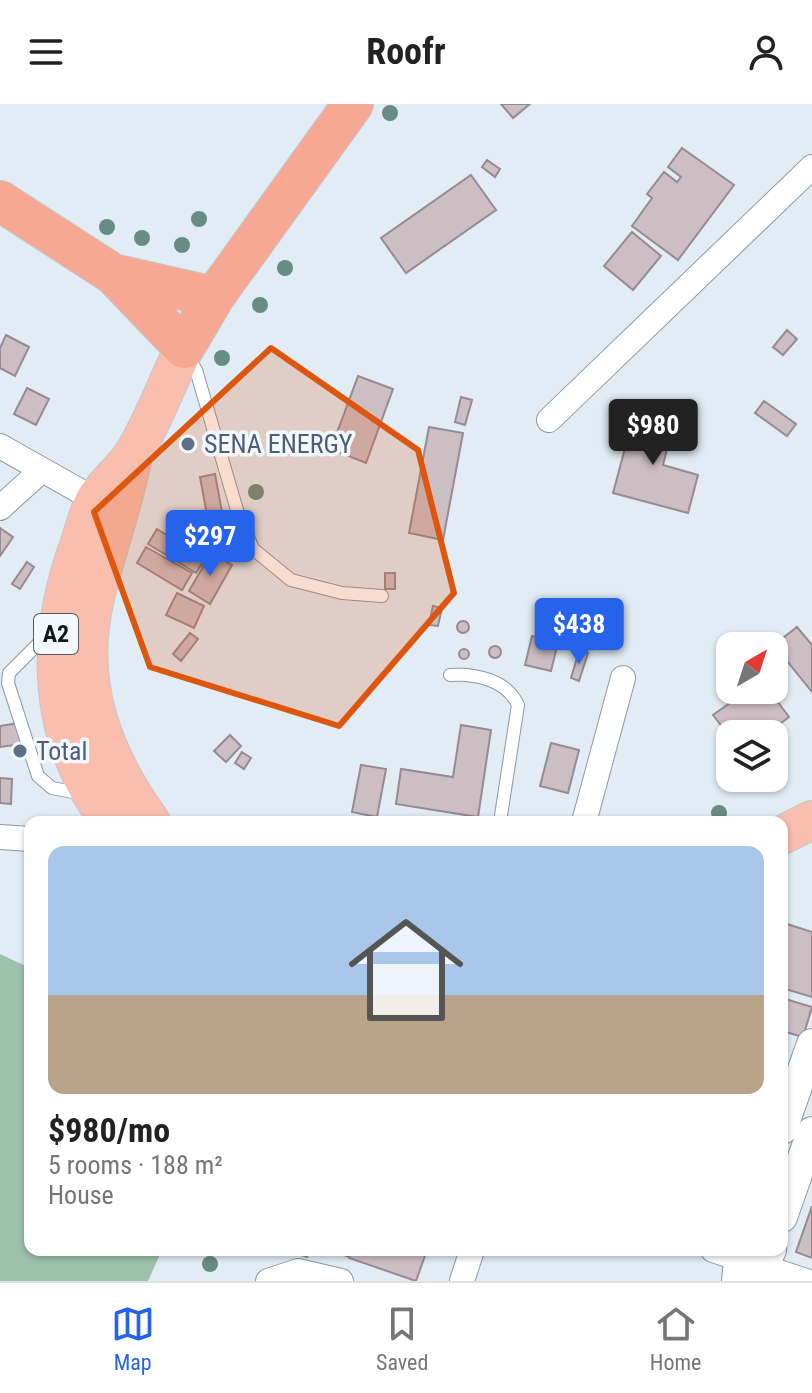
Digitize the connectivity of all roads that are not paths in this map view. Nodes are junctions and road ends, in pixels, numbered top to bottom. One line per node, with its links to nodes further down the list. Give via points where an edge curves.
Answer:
1 (353, 104): 5 (highway, A2)
2 (812, 167): 7 (street)
3 (0, 201): 4 (highway)
4 (113, 274): 5 (highway); 6 (highway)
5 (214, 297): 6 (highway, A2)
6 (184, 348): 10 (main road, A2); 12 (lane, via 196,370 253,549 291,580)
7 (549, 420)
8 (0, 446): 9 (street)
9 (42, 470): 10 (street); 11 (street)
10 (108, 506): 15 (main road, A2, via 68,574 74,625 55,680 66,736)
11 (0, 508)
12 (382, 596)
13 (450, 675): 17 (lane, via 466,674 504,686 518,705)
14 (623, 678): 18 (street)
15 (108, 794): 16 (main road, A2)
16 (142, 816)
17 (501, 816)
18 (586, 816)
19 (812, 820): 20 (main road)
20 (788, 832)
21 (0, 837): 22 (street)
22 (24, 839)
23 (812, 1044): 24 (street)
24 (788, 1112)
25 (812, 1132): 26 (street)
26 (788, 1200)
27 (470, 1256): 31 (street)
28 (745, 1262): 32 (street)
29 (325, 1278): 30 (street, via 298,1271)
30 (268, 1281)
31 (462, 1281)
32 (806, 1281)

